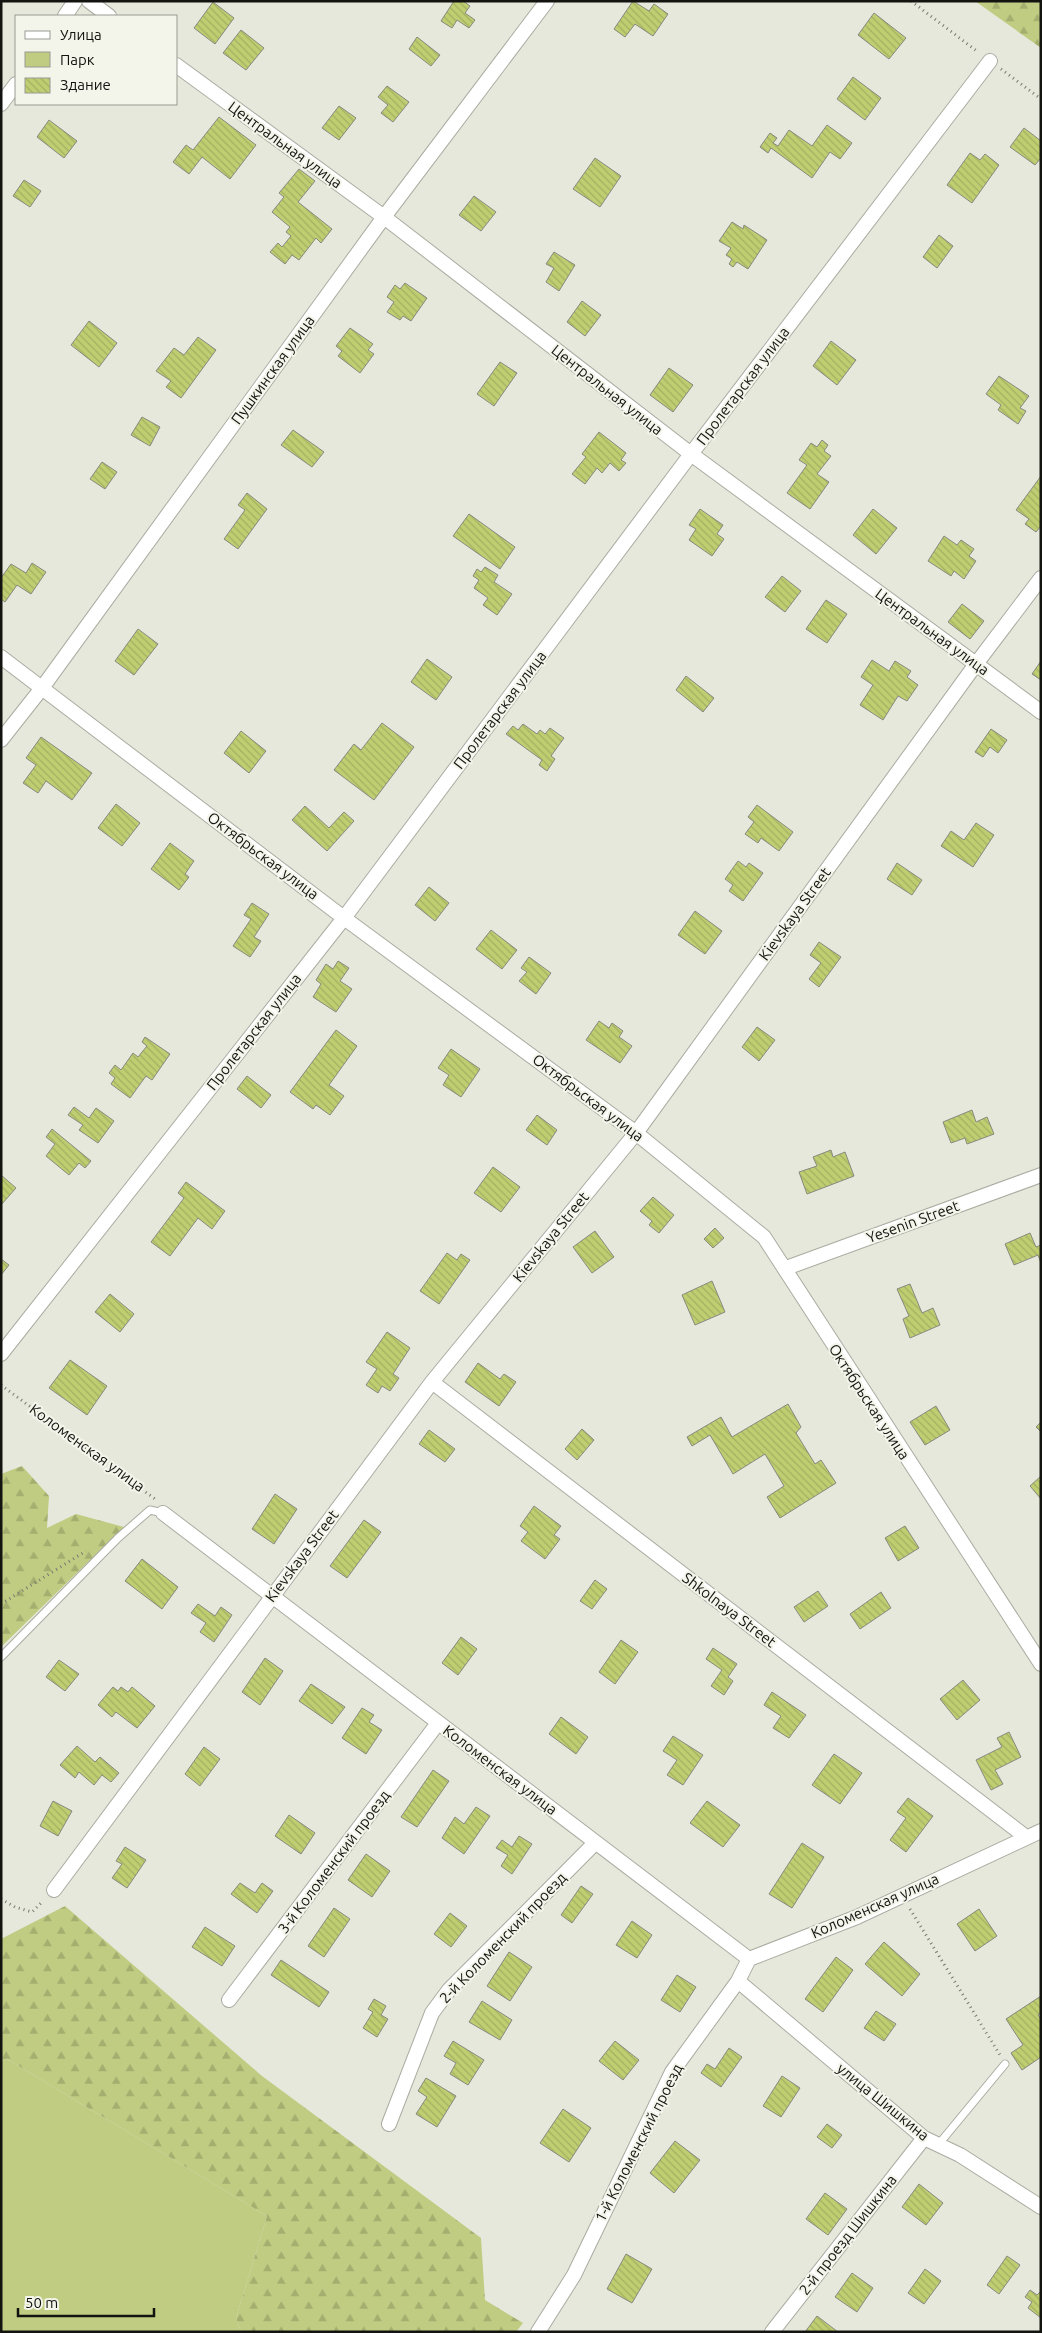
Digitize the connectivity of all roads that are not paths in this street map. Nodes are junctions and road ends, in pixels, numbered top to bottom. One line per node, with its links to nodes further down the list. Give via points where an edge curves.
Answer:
1 (75, 1): 4 (street)
2 (89, 1): 5 (street)
3 (547, 1): 10 (street, Пушкинская улица)
4 (66, 15)
5 (109, 15)
6 (990, 61): 11 (street, Пролетарская улица)
7 (178, 66): 10 (street, Центральная улица)
8 (15, 85): 9 (street)
9 (1, 104)
10 (384, 217): 11 (street, Центральная улица); 15 (street, Пушкинская улица)
11 (691, 454): 14 (street, Центральная улица); 18 (street, Пролетарская улица)
12 (1041, 578): 14 (street, Kievskaya Street)
13 (1, 657): 15 (street, Октябрьская улица)
14 (976, 664): 16 (street, Центральная улица); 19 (street, Kievskaya Street)
15 (42, 688): 17 (street, Пушкинская улица); 18 (street, Октябрьская улица)
16 (1041, 712)
17 (1, 740)
18 (344, 918): 19 (street, Октябрьская улица); 22 (street, Пролетарская улица)
19 (636, 1133): 21 (street, Октябрьская улица, via 764,1237); 23 (street, Kievskaya Street)
20 (1041, 1175): 21 (street, Yesenin Street)
21 (786, 1268): 27 (street, Октябрьская улица, via 805,1304)
22 (1, 1354)
23 (432, 1382): 25 (street, Kievskaya Street); 30 (street, Shkolnaya Street)
24 (163, 1513): 25 (street, Коломенская улица); 26 (lane, via 150,1510 118,1538)
25 (271, 1597): 28 (street, Коломенская улица); 32 (street, Kievskaya Street)
26 (1, 1656)
27 (1041, 1664)
28 (438, 1723): 31 (street, Коломенская улица); 35 (street, 3-й Коломенский проезд)
29 (1041, 1831): 30 (street, Коломенская улица)
30 (1026, 1837): 33 (street, Коломенская улица, via 857,1917)
31 (594, 1843): 33 (street, Коломенская улица); 37 (street, 2-й Коломенский проезд, via 449,1990 432,2013)
32 (54, 1890)
33 (749, 1959): 34 (street, 1-й Коломенский проезд)
34 (738, 1981): 38 (street, улица Шишкина); 41 (street, 1-й Коломенский проезд, via 672,2072 574,2275)
35 (229, 2000)
36 (1005, 2064): 39 (lane)
37 (388, 2124)
38 (924, 2138): 39 (street, улица Шишкина); 42 (street, 2-й проезд Шишкина)
39 (938, 2144): 40 (street, улица Шишкина)
40 (1041, 2207)
41 (538, 2332)
42 (772, 2332)

